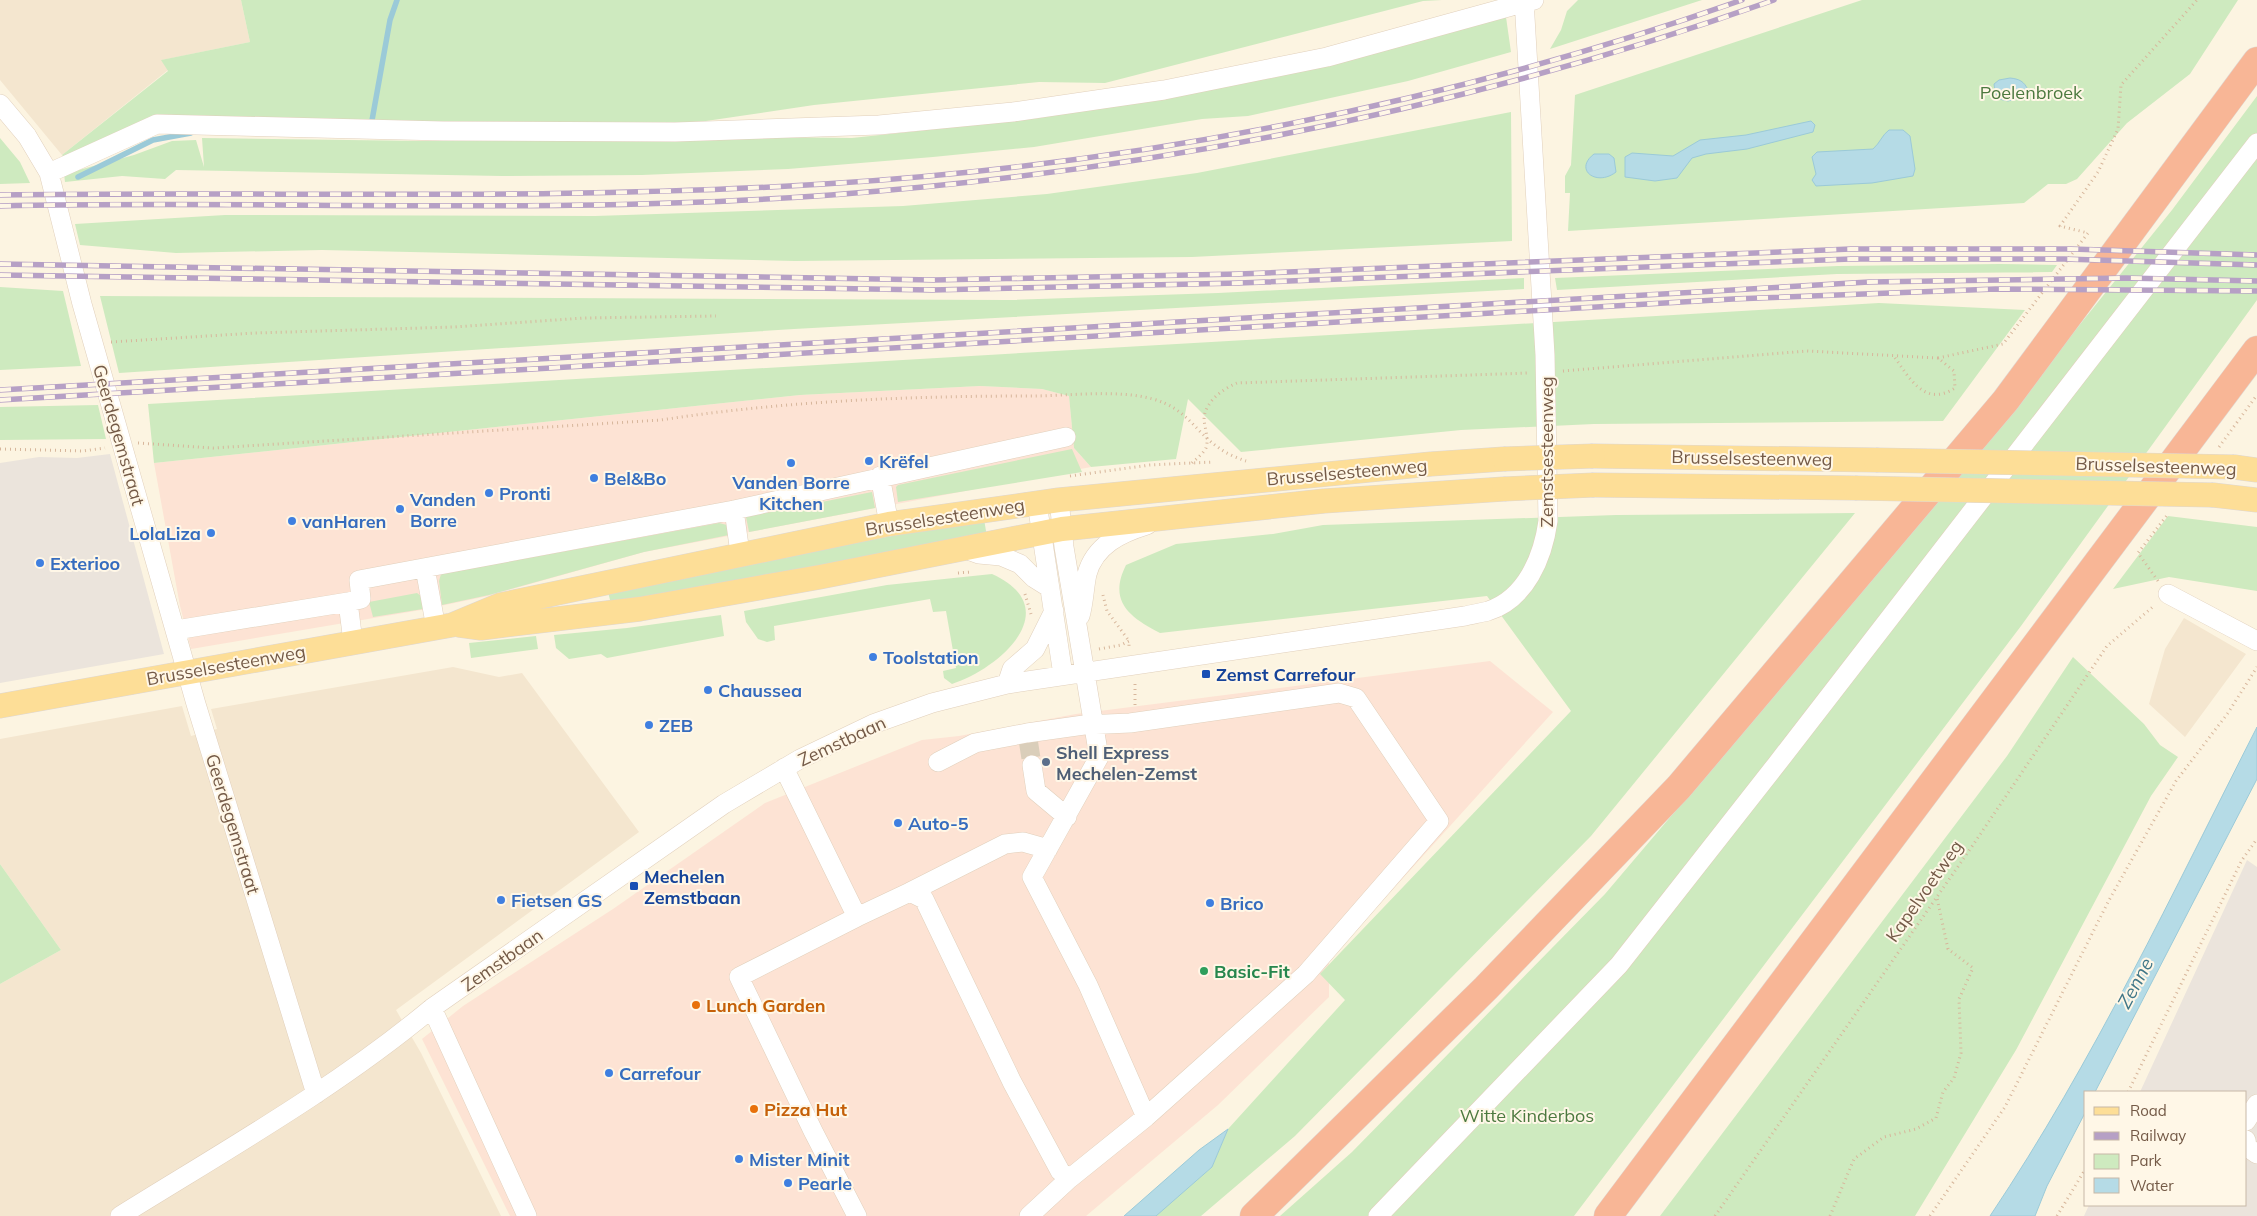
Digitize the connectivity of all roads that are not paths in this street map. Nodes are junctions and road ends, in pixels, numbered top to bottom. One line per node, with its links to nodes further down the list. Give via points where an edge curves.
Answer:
1 (1528, 1): 5 (street, via 1327,57 1164,90 1012,112 879,125 658,132 157,124); 28 (street, Zemstsesteenweg, via 1546,372 1548,521 1545,544 1528,579 1501,605 1489,611)
2 (2257, 60): 55 (highway, via 2006,400 1679,787 1486,988)
3 (0, 104): 5 (street, Geerdegemstraat, via 27,136)
4 (2257, 143): 56 (street, via 1619,965)
5 (49, 173): 25 (street, Geerdegemstraat, via 93,342)
6 (2257, 350): 49 (highway)
7 (1066, 437): 9 (street)
8 (2246, 469): 11 (main road, Brusselsesteenweg, bridge, via 1593,456 1421,464)
9 (880, 476): 12 (street); 14 (street)
10 (2257, 500): 13 (main road, Brusselsesteenweg, bridge, via 2213,495 1594,485 1324,501)
11 (1048, 502): 14 (main road, Brusselsesteenweg); 15 (street)
12 (734, 510): 17 (street); 18 (street)
13 (1165, 519): 15 (main road, Brusselsesteenweg); 23 (street, via 1117,537 1098,552 1087,575)
14 (889, 524): 17 (main road, Brusselsesteenweg)
15 (1052, 531): 16 (main road, Brusselsesteenweg); 19 (street); 23 (street)
16 (966, 549): 19 (street, via 978,554 1001,556 1020,564); 24 (main road, Brusselsesteenweg, via 640,609 481,628)
17 (740, 553): 24 (main road, Brusselsesteenweg, via 500,605)
18 (425, 568): 21 (street, via 359,580 361,599); 24 (street)
19 (1050, 588): 22 (street)
20 (2168, 594): 26 (street)
21 (348, 602): 25 (street); 27 (street)
22 (1054, 611): 31 (street); 32 (street, via 1035,649 1012,669)
23 (1078, 625): 30 (street)
24 (444, 626): 27 (main road, Brusselsesteenweg)
25 (176, 630): 29 (street, Geerdegemstraat)
26 (2257, 641)
27 (353, 642): 29 (main road, Brusselsesteenweg)
28 (1132, 664): 30 (street, Zemstbaan)
29 (188, 671): 33 (main road, Brusselsesteenweg); 45 (street, Geerdegemstraat)
30 (1086, 672): 31 (street, Zemstbaan); 34 (street)
31 (1063, 675): 32 (street, Zemstbaan)
32 (1007, 684): 37 (street, Zemstbaan, via 932,703 873,724)
33 (0, 706)
34 (1095, 725): 35 (street, via 975,743); 38 (street, via 1099,757); 47 (street, via 1130,723 1339,693 1356,698 1439,821 1306,974)
35 (938, 762)
36 (1032, 765): 38 (street, via 1036,791)
37 (784, 768): 41 (street); 44 (street, Zemstbaan, via 724,804)
38 (1067, 817): 39 (street)
39 (1048, 849): 40 (street, via 1023,842 1005,844); 47 (street, via 1032,876 1088,985)
40 (910, 892): 41 (street); 50 (street, via 924,899 1012,1082 1060,1171)
41 (857, 917): 53 (street, via 739,977)
42 (818, 927): 43 (street)
43 (733, 965)
44 (432, 1008): 45 (street, Zemstbaan, via 392,1042); 52 (street)
45 (316, 1094): 51 (street, Zemstbaan)
46 (2257, 1104): 48 (street)
47 (1146, 1117): 50 (street)
48 (2247, 1119)
49 (1648, 1164): 57 (highway); 58 (highway)
50 (1070, 1179): 54 (street)
51 (120, 1216)
52 (527, 1216)
53 (857, 1216)
54 (1029, 1216)
55 (1254, 1216)
56 (1378, 1216)
57 (1608, 1216)
58 (1616, 1216)

